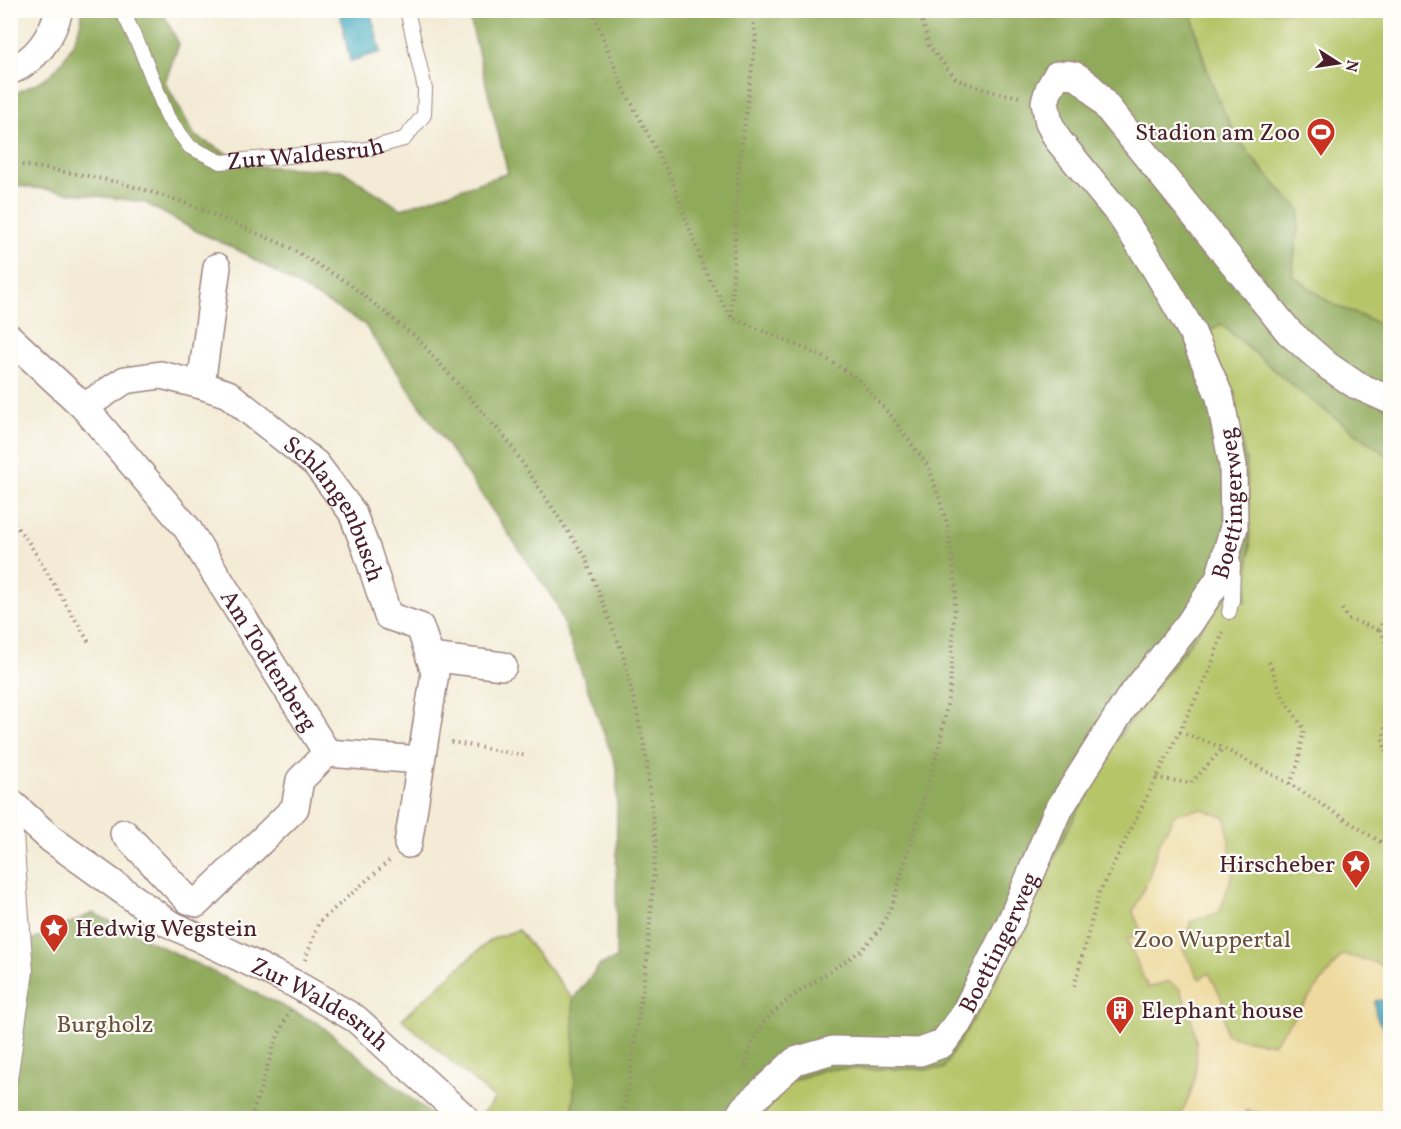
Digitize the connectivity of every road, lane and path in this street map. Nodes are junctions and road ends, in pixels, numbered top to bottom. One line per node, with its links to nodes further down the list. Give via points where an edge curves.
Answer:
1 (59, 10): 7 (street, via 49,37 39,50 28,62)
2 (122, 10): 3 (lane, Zur Waldesruh, via 168,117 190,147 221,162 367,149 404,139 423,115 425,89)
3 (406, 10)
4 (592, 10): 11 (path, via 621,83 671,178 705,271)
5 (751, 10): 11 (path, via 756,37 738,173)
6 (919, 10): 8 (path, via 929,46 956,79 993,92)
7 (10, 71)
8 (1045, 102): 14 (street, via 1057,75 1070,73 1083,80 1289,332 1356,385); 17 (street, Boettingerweg, via 1049,123 1058,140 1121,216 1195,340 1220,397 1233,466)
9 (10, 163): 47 (path, via 122,183 183,202 287,246 348,283 418,339 508,441 585,557 623,654 645,748 656,845 647,960)
10 (217, 267): 13 (street)
11 (731, 317): 44 (path, via 822,356 858,379 891,416 929,467 947,523 956,587 950,688 940,743 893,903 880,929 862,950 790,998 764,1021 749,1050)
12 (10, 338): 15 (street, Am Todtenberg)
13 (201, 385): 15 (street, Schlangenbusch, via 161,375 125,380); 24 (street, Schlangenbusch, via 228,394 316,464 351,512 388,616 420,627)
14 (1390, 400)
15 (84, 407): 31 (street, Am Todtenberg, via 187,528)
16 (10, 519): 22 (path, via 28,541)
17 (1234, 527): 20 (lane); 44 (street, Boettingerweg, via 1219,579 1189,624 1128,700 1056,814 1012,920 962,1018 942,1044 920,1052 833,1050 795,1061)
18 (1390, 595): 21 (path)
19 (1342, 609): 21 (path, via 1348,619)
20 (1229, 612): 28 (path, via 1209,672)
21 (1380, 630): 23 (path)
22 (90, 644)
23 (1390, 652)
24 (430, 657): 26 (street); 30 (street, Schlangenbusch, via 435,673)
25 (1269, 662): 35 (path, via 1283,698 1304,729)
26 (503, 666)
27 (1390, 698): 33 (path, via 1383,740)
28 (1180, 732): 29 (path); 34 (path)
29 (1223, 748): 34 (path, via 1191,783); 35 (path)
30 (423, 749): 31 (street); 32 (path, via 478,746); 38 (street, Schlangenbusch)
31 (327, 753): 37 (street, Am Todtenberg, via 300,780 295,808 197,903 188,900)
32 (527, 756)
33 (1390, 765)
34 (1156, 778): 41 (path, via 1099,894)
35 (1290, 784): 39 (path)
36 (12, 805): 42 (street, Zur Waldesruh, via 51,839 168,923); 43 (lane, via 26,972)
37 (124, 832)
38 (408, 844): 40 (path, via 319,922)
39 (1390, 848)
40 (306, 957)
41 (1074, 986)
42 (302, 988): 45 (path, via 276,1040); 46 (street, Zur Waldesruh, via 356,1019)
43 (10, 1079)
44 (741, 1113)
45 (251, 1119)
46 (465, 1119)
47 (623, 1119)

